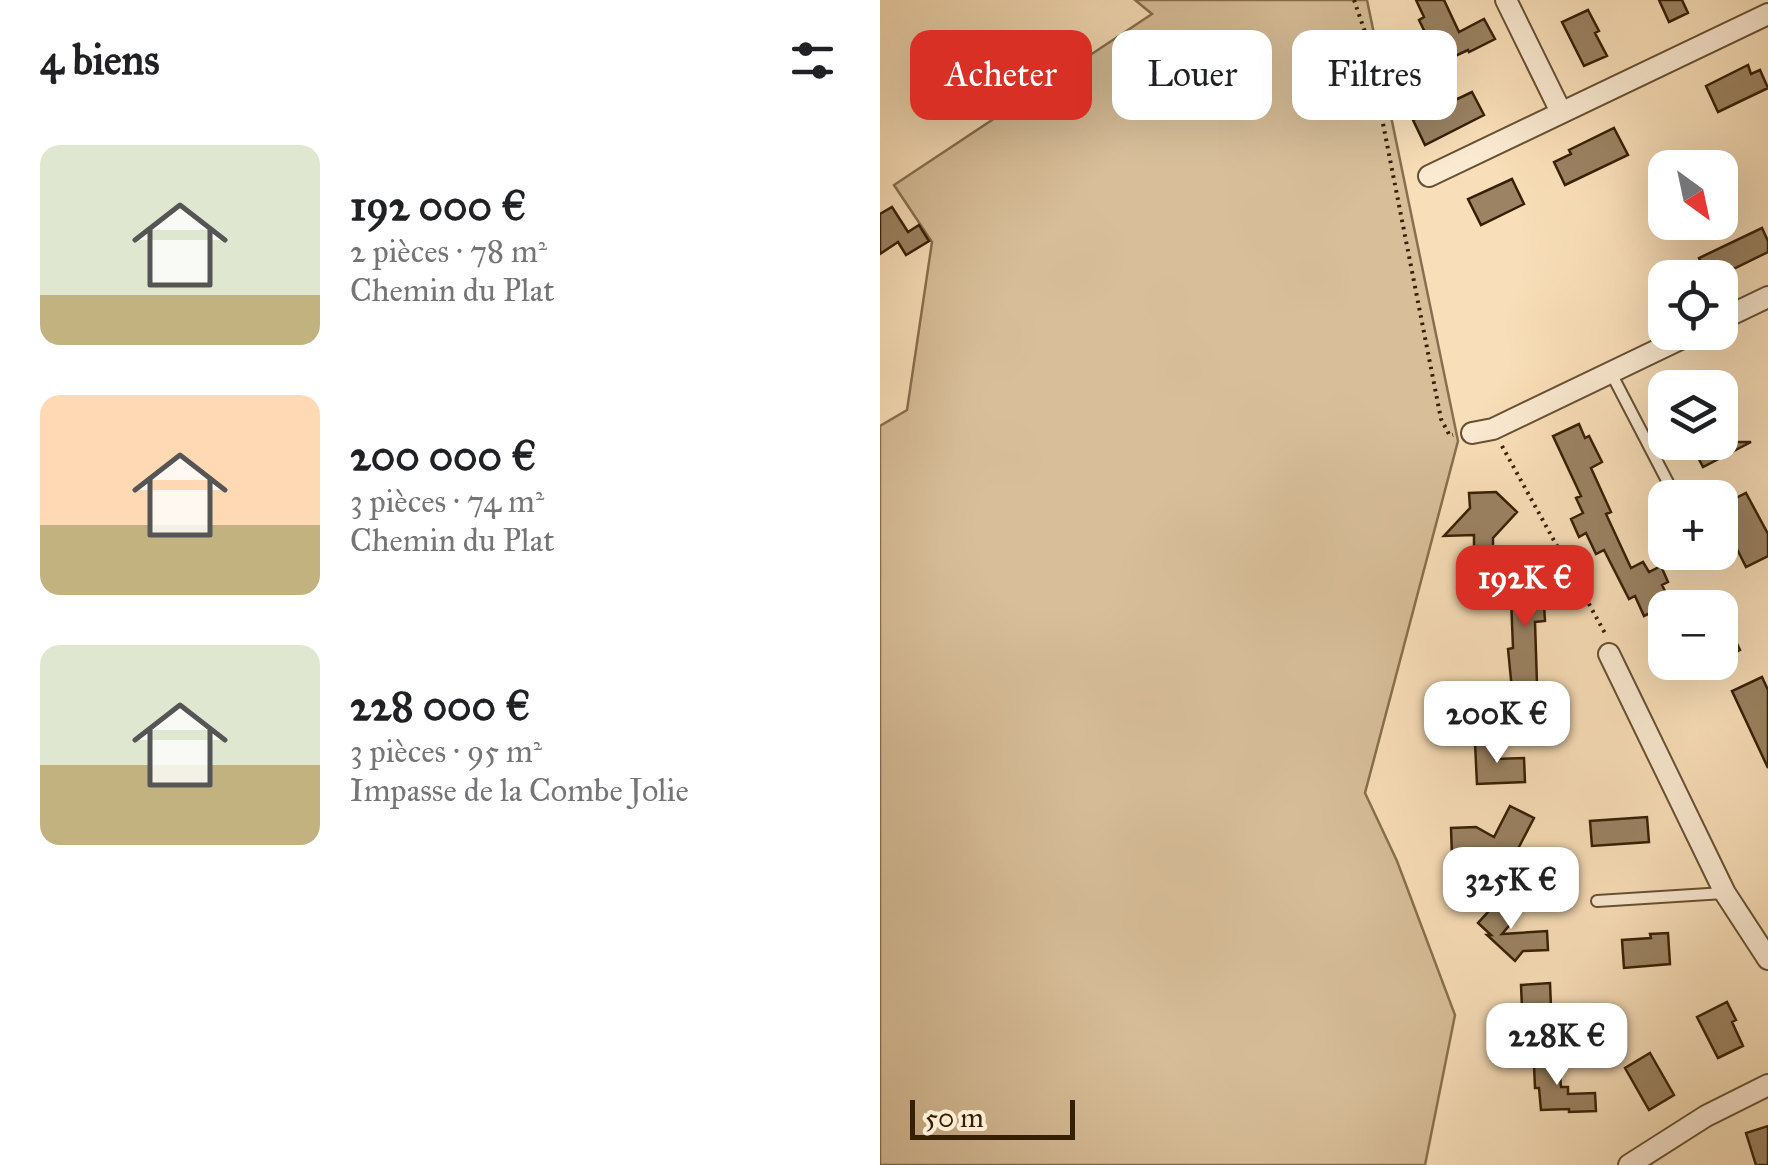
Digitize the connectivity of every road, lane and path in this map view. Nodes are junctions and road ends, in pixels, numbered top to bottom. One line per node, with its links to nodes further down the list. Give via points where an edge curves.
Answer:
1 (1354, 0): 10 (path, via 1366,32 1442,419 1450,436)
2 (1506, 0): 4 (street)
3 (1768, 14): 4 (street)
4 (1561, 112): 5 (street)
5 (1429, 176)
6 (1768, 297): 7 (street)
7 (1738, 311)
8 (1657, 350): 9 (street)
9 (1611, 372): 10 (street); 11 (lane)
10 (1482, 431): 12 (path, via 1611,644)
11 (1667, 480)
12 (1610, 654): 13 (street)
13 (1725, 893): 14 (lane); 15 (street)
14 (1597, 900)
15 (1768, 959)
16 (1768, 1086): 17 (street)
17 (1629, 1165)

